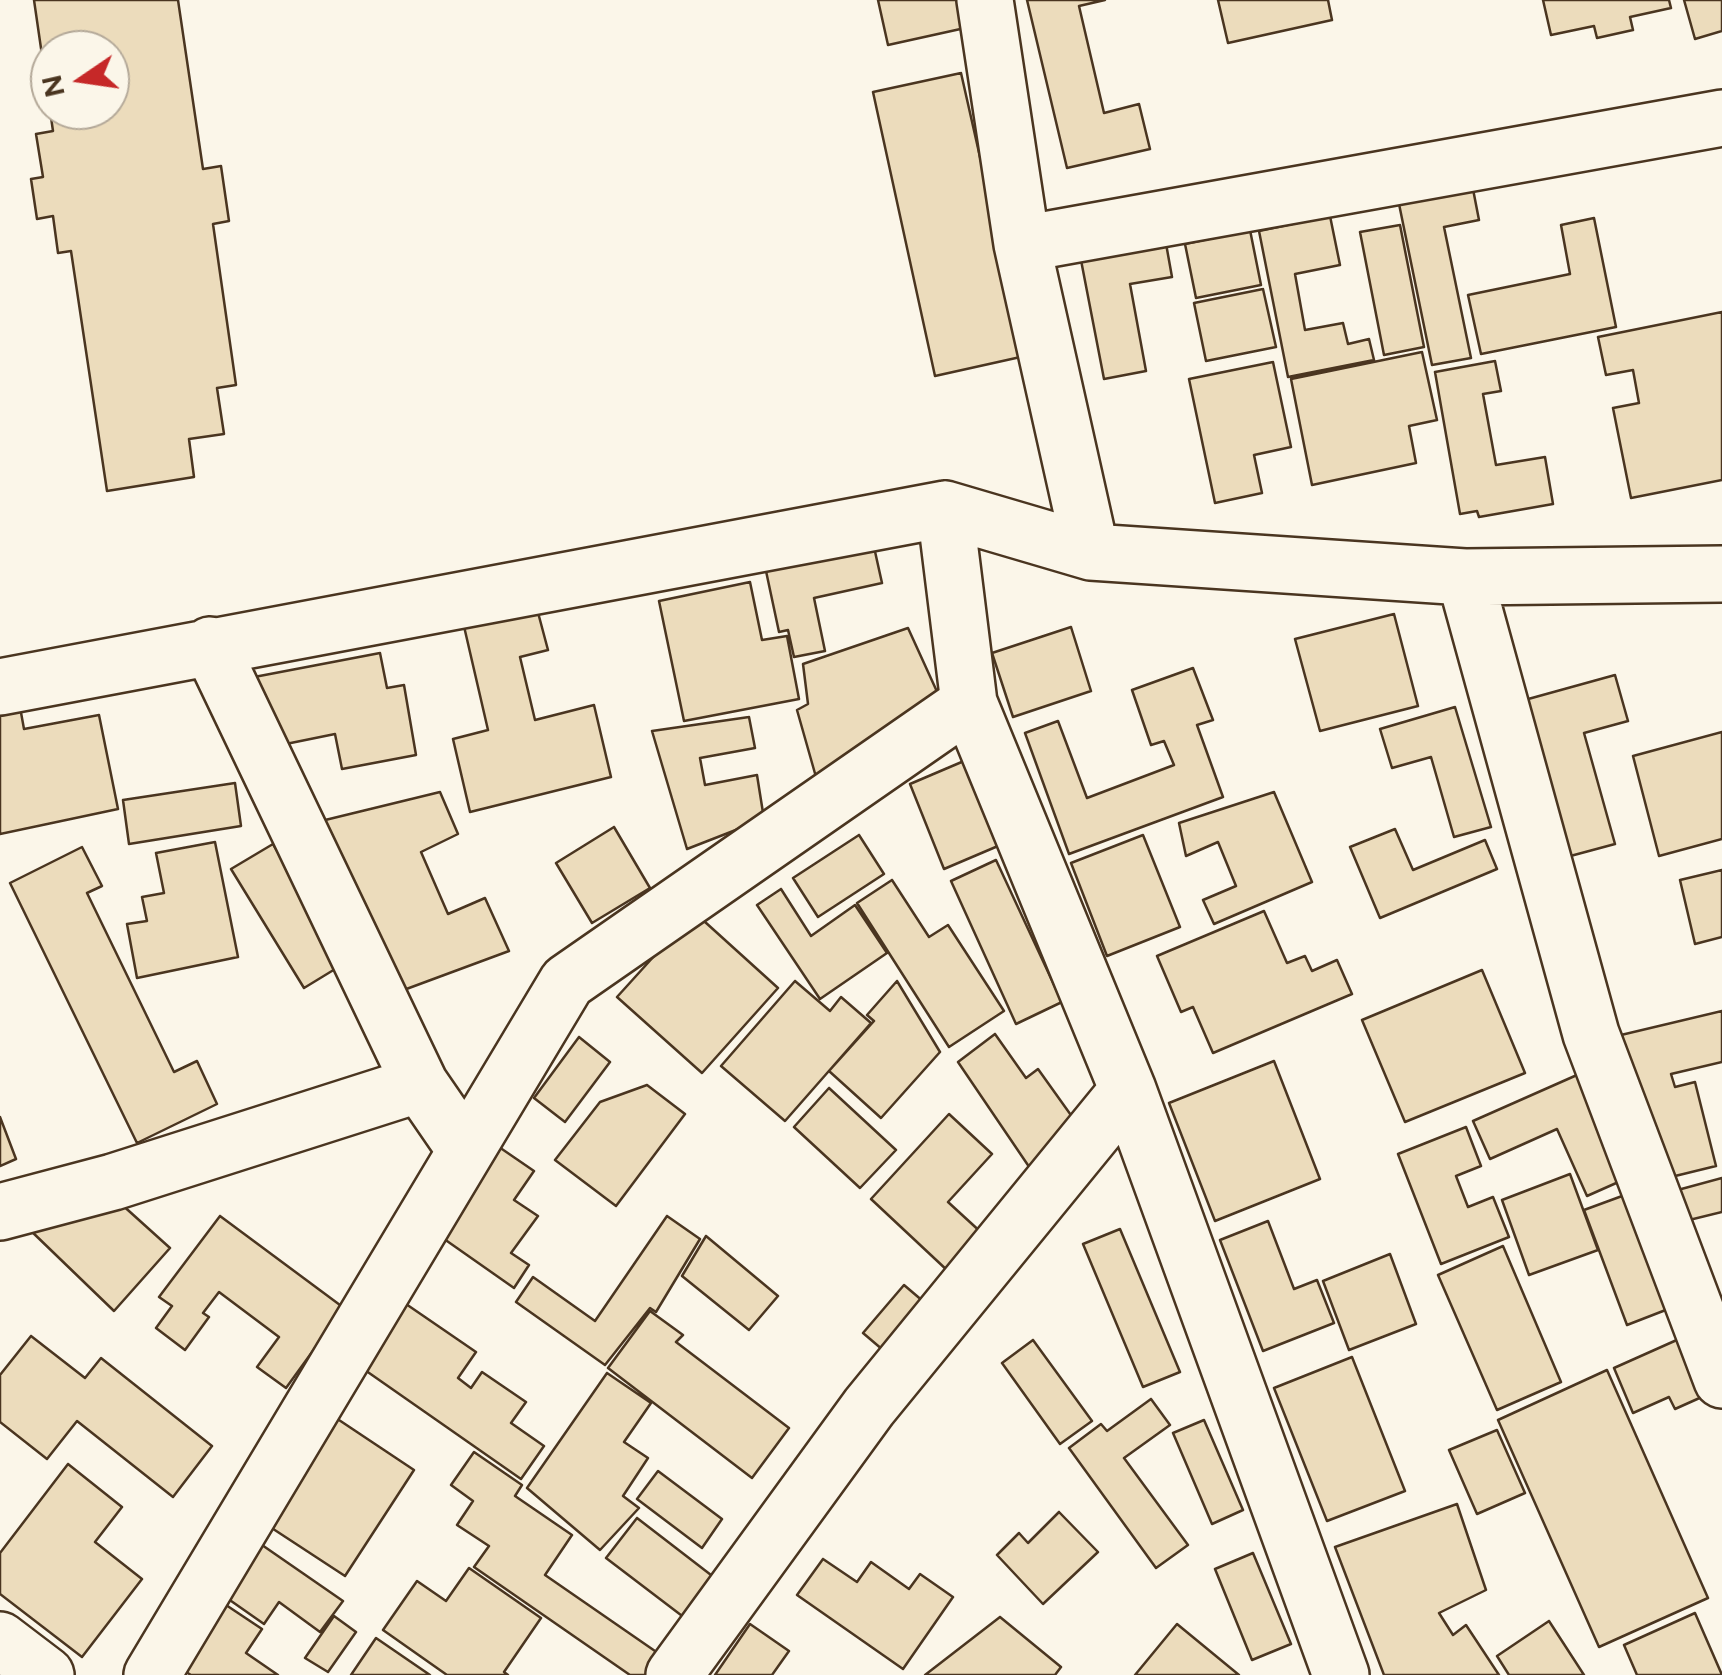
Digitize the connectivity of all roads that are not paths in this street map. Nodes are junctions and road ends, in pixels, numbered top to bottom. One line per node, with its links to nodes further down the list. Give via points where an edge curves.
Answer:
1 (985, 0): 3 (street)
2 (1722, 118): 3 (street)
3 (1022, 244): 5 (street)
4 (945, 509): 5 (street); 8 (street); 10 (street)
5 (1091, 552): 7 (street)
6 (1722, 574): 7 (street)
7 (1465, 577): 15 (street, via 1591,1034)
8 (210, 645): 9 (street); 11 (street)
9 (0, 687)
10 (969, 703): 12 (street); 13 (street, via 568,982)
11 (420, 1084): 13 (street); 14 (street)
12 (1128, 1090): 17 (street); 20 (street, via 869,1407)
13 (464, 1148): 19 (street)
14 (0, 1212)
15 (1722, 1380)
16 (0, 1640): 18 (street)
17 (1337, 1673)
18 (46, 1675)
19 (152, 1675)
20 (674, 1675)

